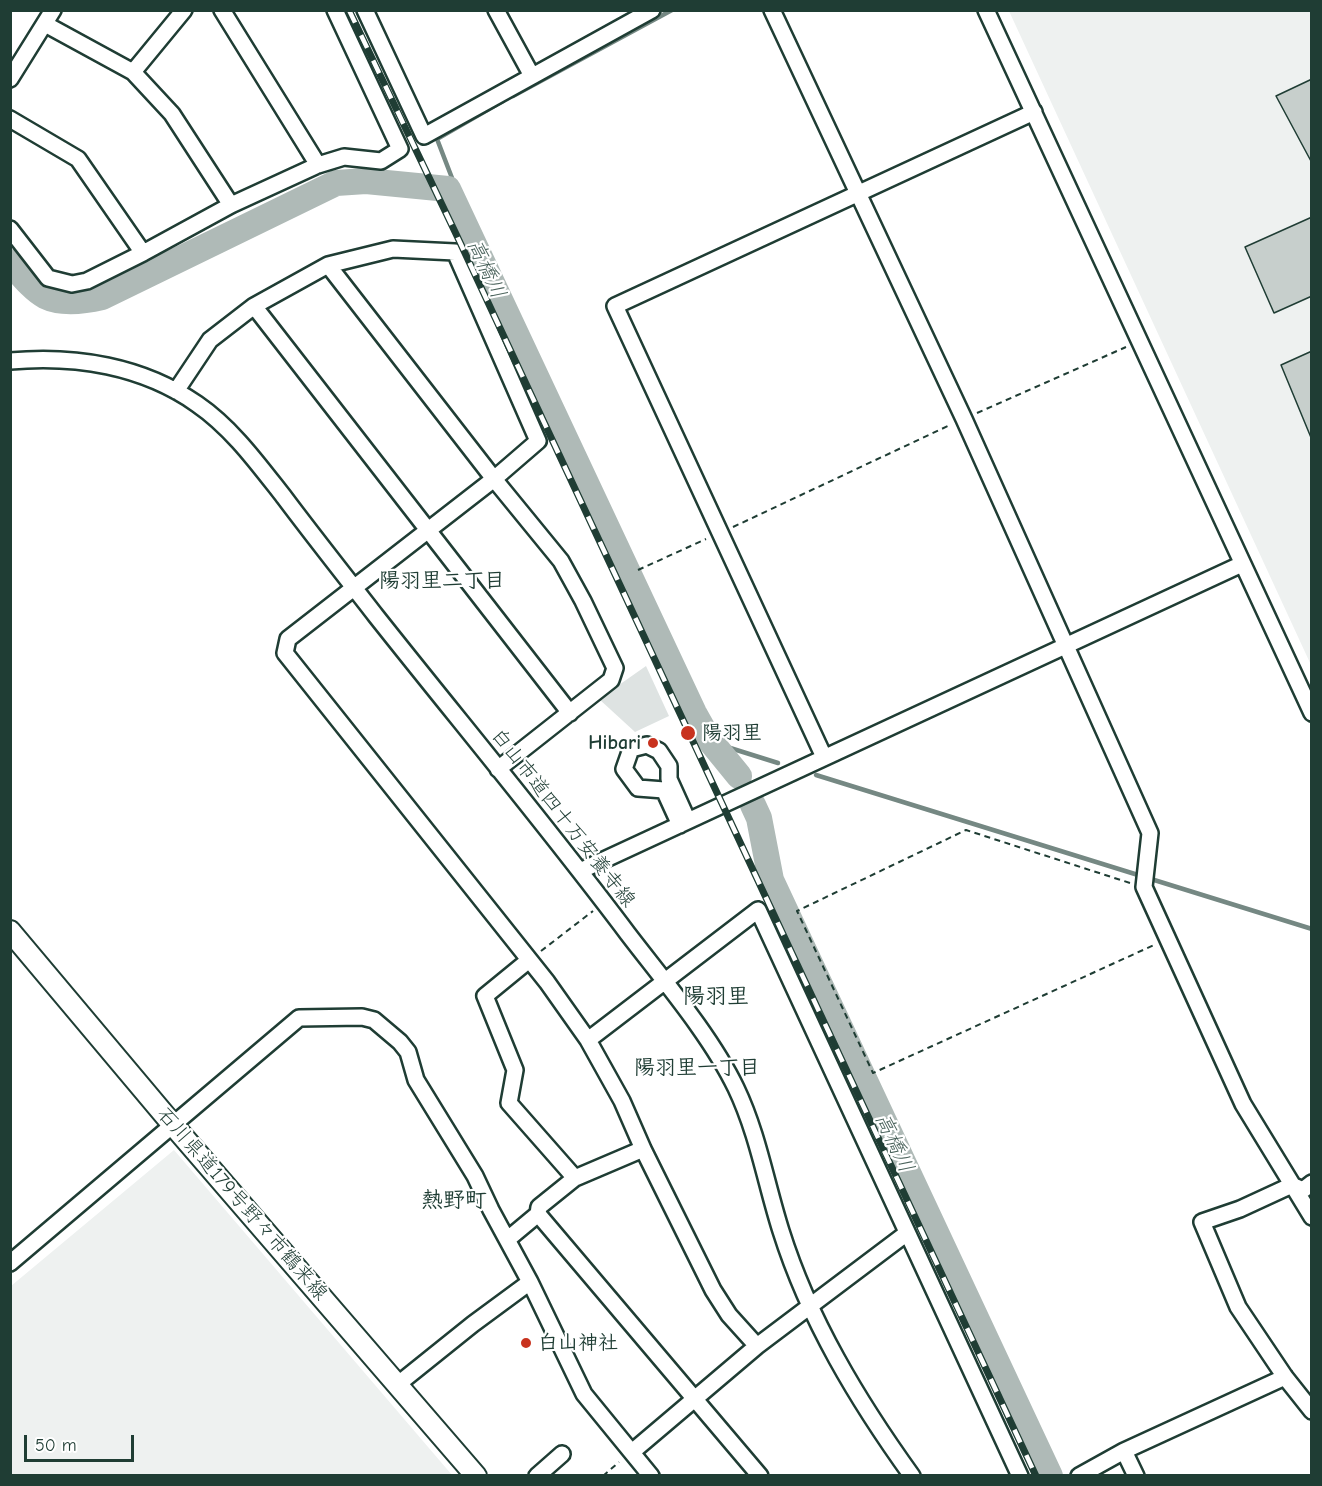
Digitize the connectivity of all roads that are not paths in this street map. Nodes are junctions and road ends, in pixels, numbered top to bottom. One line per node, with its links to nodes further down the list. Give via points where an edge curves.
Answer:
1 (184, 10): 10 (street)
2 (222, 10): 15 (street)
3 (335, 10): 15 (street, via 400,148 381,161 344,157)
4 (365, 10): 11 (street, via 424,136)
5 (496, 10): 11 (street)
6 (772, 10): 16 (street)
7 (986, 10): 13 (street)
8 (644, 12): 11 (street)
9 (49, 17): 10 (street); 12 (street)
10 (133, 72): 17 (street, via 172,114)
11 (532, 76)
12 (10, 79)
13 (1034, 112): 16 (street); 26 (street)
14 (10, 119): 19 (street, via 78,159)
15 (318, 165): 17 (street)
16 (857, 194): 28 (street); 31 (street, via 615,306)
17 (231, 205): 19 (street)
18 (10, 229): 19 (street, via 48,278 72,284 87,281)
19 (143, 253)
20 (328, 265): 21 (street); 24 (street); 24 (street, via 393,249 454,252 538,441)
21 (255, 306): 23 (street, via 210,339); 25 (street)
22 (10, 361): 23 (street, 白山市道四十万安養寺線, via 39,358 92,362 137,374)
23 (176, 391): 27 (street, 白山市道四十万安養寺線, via 199,404 248,451)
24 (494, 479): 25 (street); 29 (street, via 561,561 615,668 611,680)
25 (427, 529): 27 (street); 29 (street)
26 (1242, 564): 28 (street); 30 (street)
27 (353, 586): 32 (street, 白山市道四十万安養寺線); 36 (street, via 288,639 285,653)
28 (1066, 645): 31 (street); 43 (street, via 1150,833 1144,881 1166,939 1243,1104)
29 (570, 712): 32 (street)
30 (1311, 713)
31 (825, 758): 33 (street)
32 (498, 769): 34 (street, 白山市道四十万安養寺線)
33 (684, 823): 33 (street, via 664,790 638,788 624,769 631,749 647,745 659,750 669,766 669,779); 34 (street)
34 (580, 871): 37 (street, 白山市道四十万安養寺線)
35 (12, 934): 39 (main road, 石川県道179号野々市鶴来線)
36 (529, 960): 38 (street); 41 (street, via 485,996 515,1070 509,1103)
37 (665, 982): 38 (street); 46 (street, via 758,910); 50 (street, 白山市道四十万安養寺線, via 736,1087 760,1150 781,1231)
38 (588, 1040): 40 (street)
39 (173, 1125): 47 (street, via 299,1018 374,1020 408,1052 416,1080); 48 (street); 53 (main road, 石川県道179号野々市鶴来線)
40 (643, 1149): 41 (street); 51 (street, via 712,1290)
41 (575, 1178): 44 (street, via 539,1208)
42 (1311, 1183): 43 (street, via 1303,1190)
43 (1292, 1185): 45 (street); 52 (street, via 1202,1222 1238,1307)
44 (538, 1214): 47 (street); 54 (street)
45 (1311, 1217)
46 (906, 1233): 50 (street); 59 (street)
47 (508, 1239): 49 (street)
48 (10, 1263)
49 (530, 1282): 53 (street); 57 (street, via 584,1394)
50 (810, 1307): 51 (street); 64 (street, 白山市道四十万安養寺線, via 848,1379)
51 (757, 1346): 54 (street)
52 (1285, 1377): 55 (street); 56 (street)
53 (397, 1385): 60 (main road, 石川県道179号野々市鶴来線)
54 (694, 1398): 57 (street); 63 (street)
55 (1311, 1410)
56 (1124, 1451): 65 (street); 66 (street)
57 (632, 1452): 62 (street)
58 (562, 1454): 61 (street)
59 (1015, 1474)
60 (476, 1476)
61 (537, 1476)
62 (651, 1476)
63 (760, 1476)
64 (912, 1476)
65 (1079, 1476)
66 (1136, 1476)

